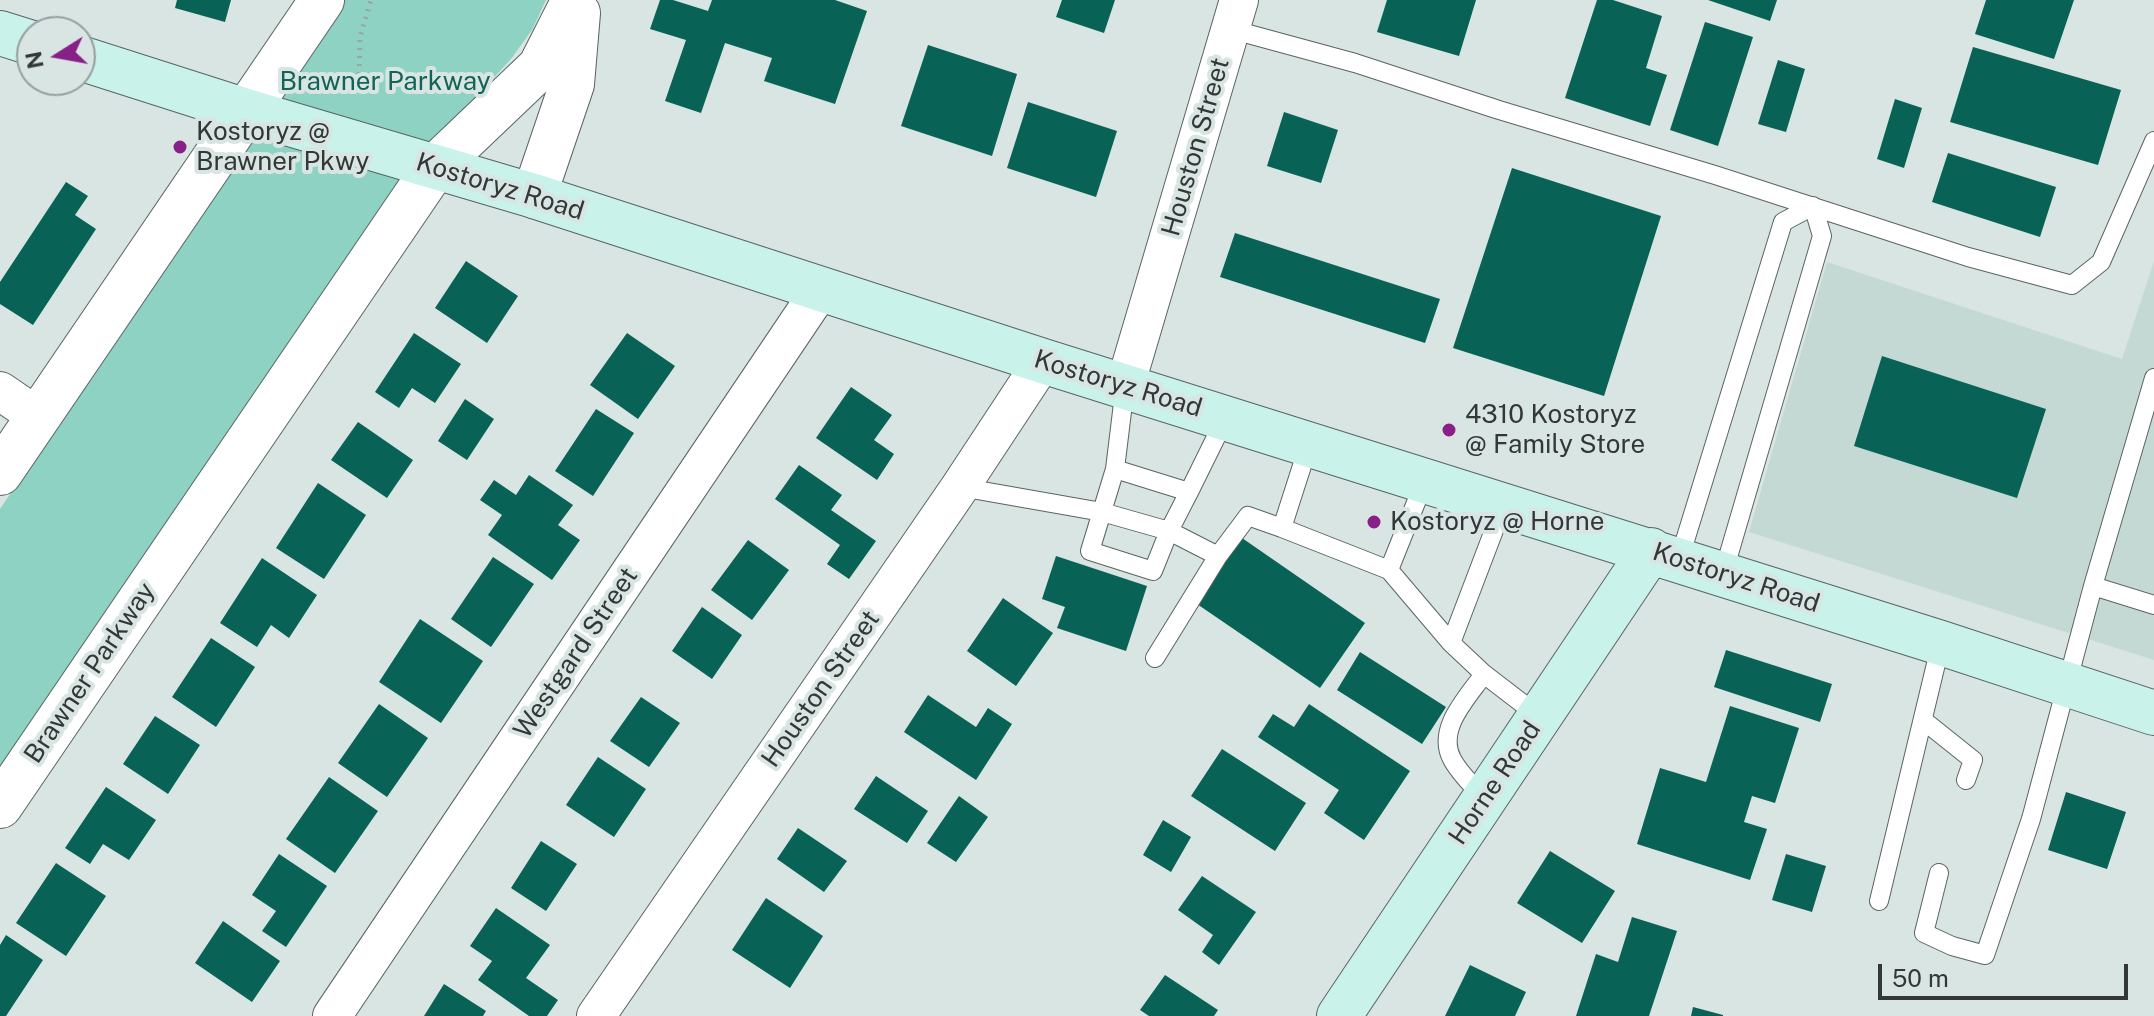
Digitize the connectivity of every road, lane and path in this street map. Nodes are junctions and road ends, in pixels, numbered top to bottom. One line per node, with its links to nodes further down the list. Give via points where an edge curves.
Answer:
1 (322, 0): 7 (street)
2 (371, 0): 6 (path, via 360,37)
3 (577, 0): 9 (street, Brawner Parkway, via 540,67); 10 (street, via 572,84)
4 (1235, 14): 11 (lane, via 1355,63); 15 (street, Houston Street)
5 (96, 63): 7 (main road, Kostoryz Road)
6 (359, 82)
7 (246, 111): 9 (main road, Kostoryz Road); 17 (street)
8 (2154, 141): 11 (lane, via 2101,262 2072,285)
9 (435, 167): 10 (main road, Kostoryz Road); 45 (street, Brawner Parkway)
10 (534, 196): 12 (main road, Kostoryz Road)
11 (1813, 206): 29 (lane, via 1783,222); 32 (lane, via 1822,236)
12 (821, 289): 13 (main road, Kostoryz Road); 48 (street, Westgard Street)
13 (1043, 361): 15 (main road, Kostoryz Road); 23 (street, Houston Street)
14 (2154, 378): 33 (lane)
15 (1125, 386): 18 (main road, Kostoryz Road); 20 (lane)
16 (0, 391): 17 (street)
17 (38, 417): 21 (street)
18 (1225, 418): 19 (main road, Kostoryz Road); 24 (lane)
19 (1309, 444): 22 (main road, Kostoryz Road); 27 (lane)
20 (1115, 469): 24 (lane); 26 (lane)
21 (0, 473)
22 (1425, 480): 25 (main road, Kostoryz Road); 31 (lane)
23 (960, 487): 26 (lane); 49 (street, Houston Street)
24 (1189, 492): 28 (lane)
25 (1504, 504): 29 (main road, Kostoryz Road); 35 (lane)
26 (1102, 512): 28 (lane); 28 (lane, via 1090,551 1153,571)
27 (1282, 528): 30 (lane, via 1248,516); 31 (lane)
28 (1169, 531): 30 (lane)
29 (1665, 555): 32 (main road, Kostoryz Road); 41 (main road, Horne Road)
30 (1218, 556): 37 (lane)
31 (1389, 570): 35 (lane)
32 (1723, 574): 36 (main road, Kostoryz Road)
33 (2093, 586): 34 (lane); 39 (lane)
34 (2154, 605)
35 (1451, 643): 38 (lane)
36 (1941, 643): 39 (main road, Kostoryz Road); 42 (lane)
37 (1155, 658)
38 (1484, 674): 41 (lane); 44 (lane, via 1453,719 1446,741 1452,760)
39 (2068, 686): 40 (main road, Kostoryz Road); 46 (lane, via 1985,955 1924,933)
40 (2154, 713)
41 (1540, 717): 44 (main road, Horne Road)
42 (1923, 720): 43 (lane, via 1973,760); 47 (lane)
43 (1966, 780)
44 (1485, 799): 50 (main road, Horne Road)
45 (0, 806)
46 (1939, 873)
47 (1879, 901)
48 (332, 1016)
49 (596, 1016)
50 (1339, 1016)

